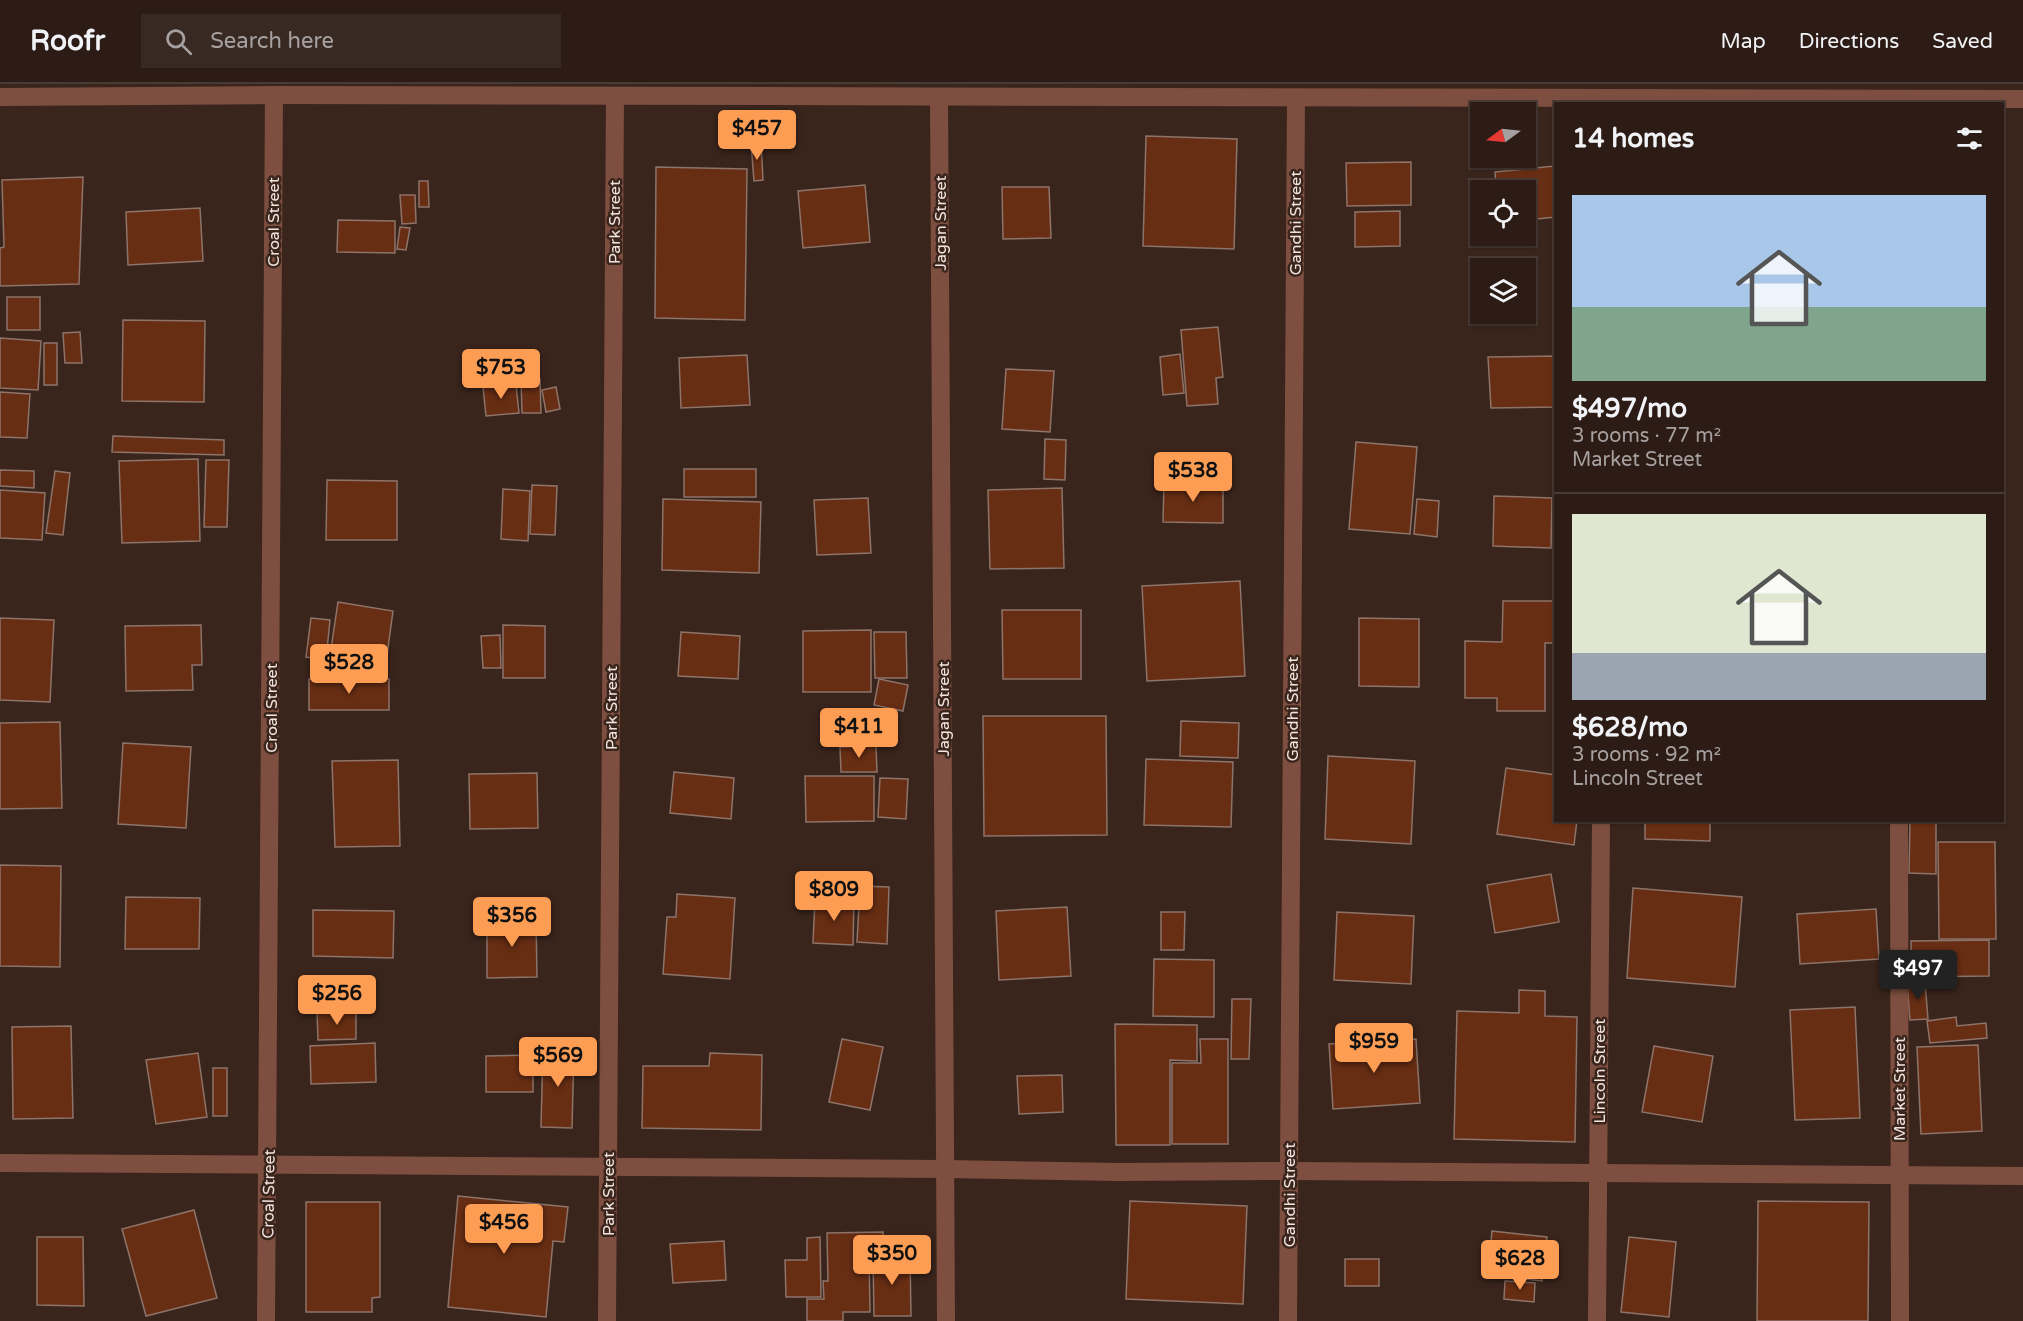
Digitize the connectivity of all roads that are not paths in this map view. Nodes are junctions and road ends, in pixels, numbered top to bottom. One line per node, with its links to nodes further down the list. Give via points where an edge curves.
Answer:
1 (111, 90): 7 (street); 9 (street)
2 (438, 90): 7 (street); 8 (street)
3 (752, 90): 8 (street); 10 (street)
4 (1074, 91): 10 (street); 11 (street)
5 (1380, 91): 11 (street); 13 (street)
6 (1700, 91): 13 (street); 14 (street)
7 (274, 95): 18 (street, Croal Street)
8 (615, 96): 19 (street, Park Street)
9 (0, 97)
10 (939, 97): 20 (street, Jagan Street)
11 (1296, 98): 21 (street, Gandhi Street)
12 (2023, 99): 14 (street)
13 (1605, 101)
14 (1897, 101)
15 (1601, 822): 22 (street, Lincoln Street)
16 (1899, 822): 23 (street, Market Street)
17 (0, 1163): 18 (street)
18 (268, 1165): 19 (street); 25 (street, Croal Street)
19 (608, 1167): 20 (street); 26 (street, Park Street)
20 (946, 1169): 21 (street); 27 (street, Jagan Street)
21 (1290, 1171): 22 (street); 28 (street, Gandhi Street)
22 (1598, 1173): 23 (street); 29 (street, Lincoln Street)
23 (1899, 1175): 24 (street); 30 (street, Market Street)
24 (2023, 1176)
25 (266, 1321)
26 (607, 1321)
27 (946, 1321)
28 (1288, 1321)
29 (1597, 1321)
30 (1900, 1321)

